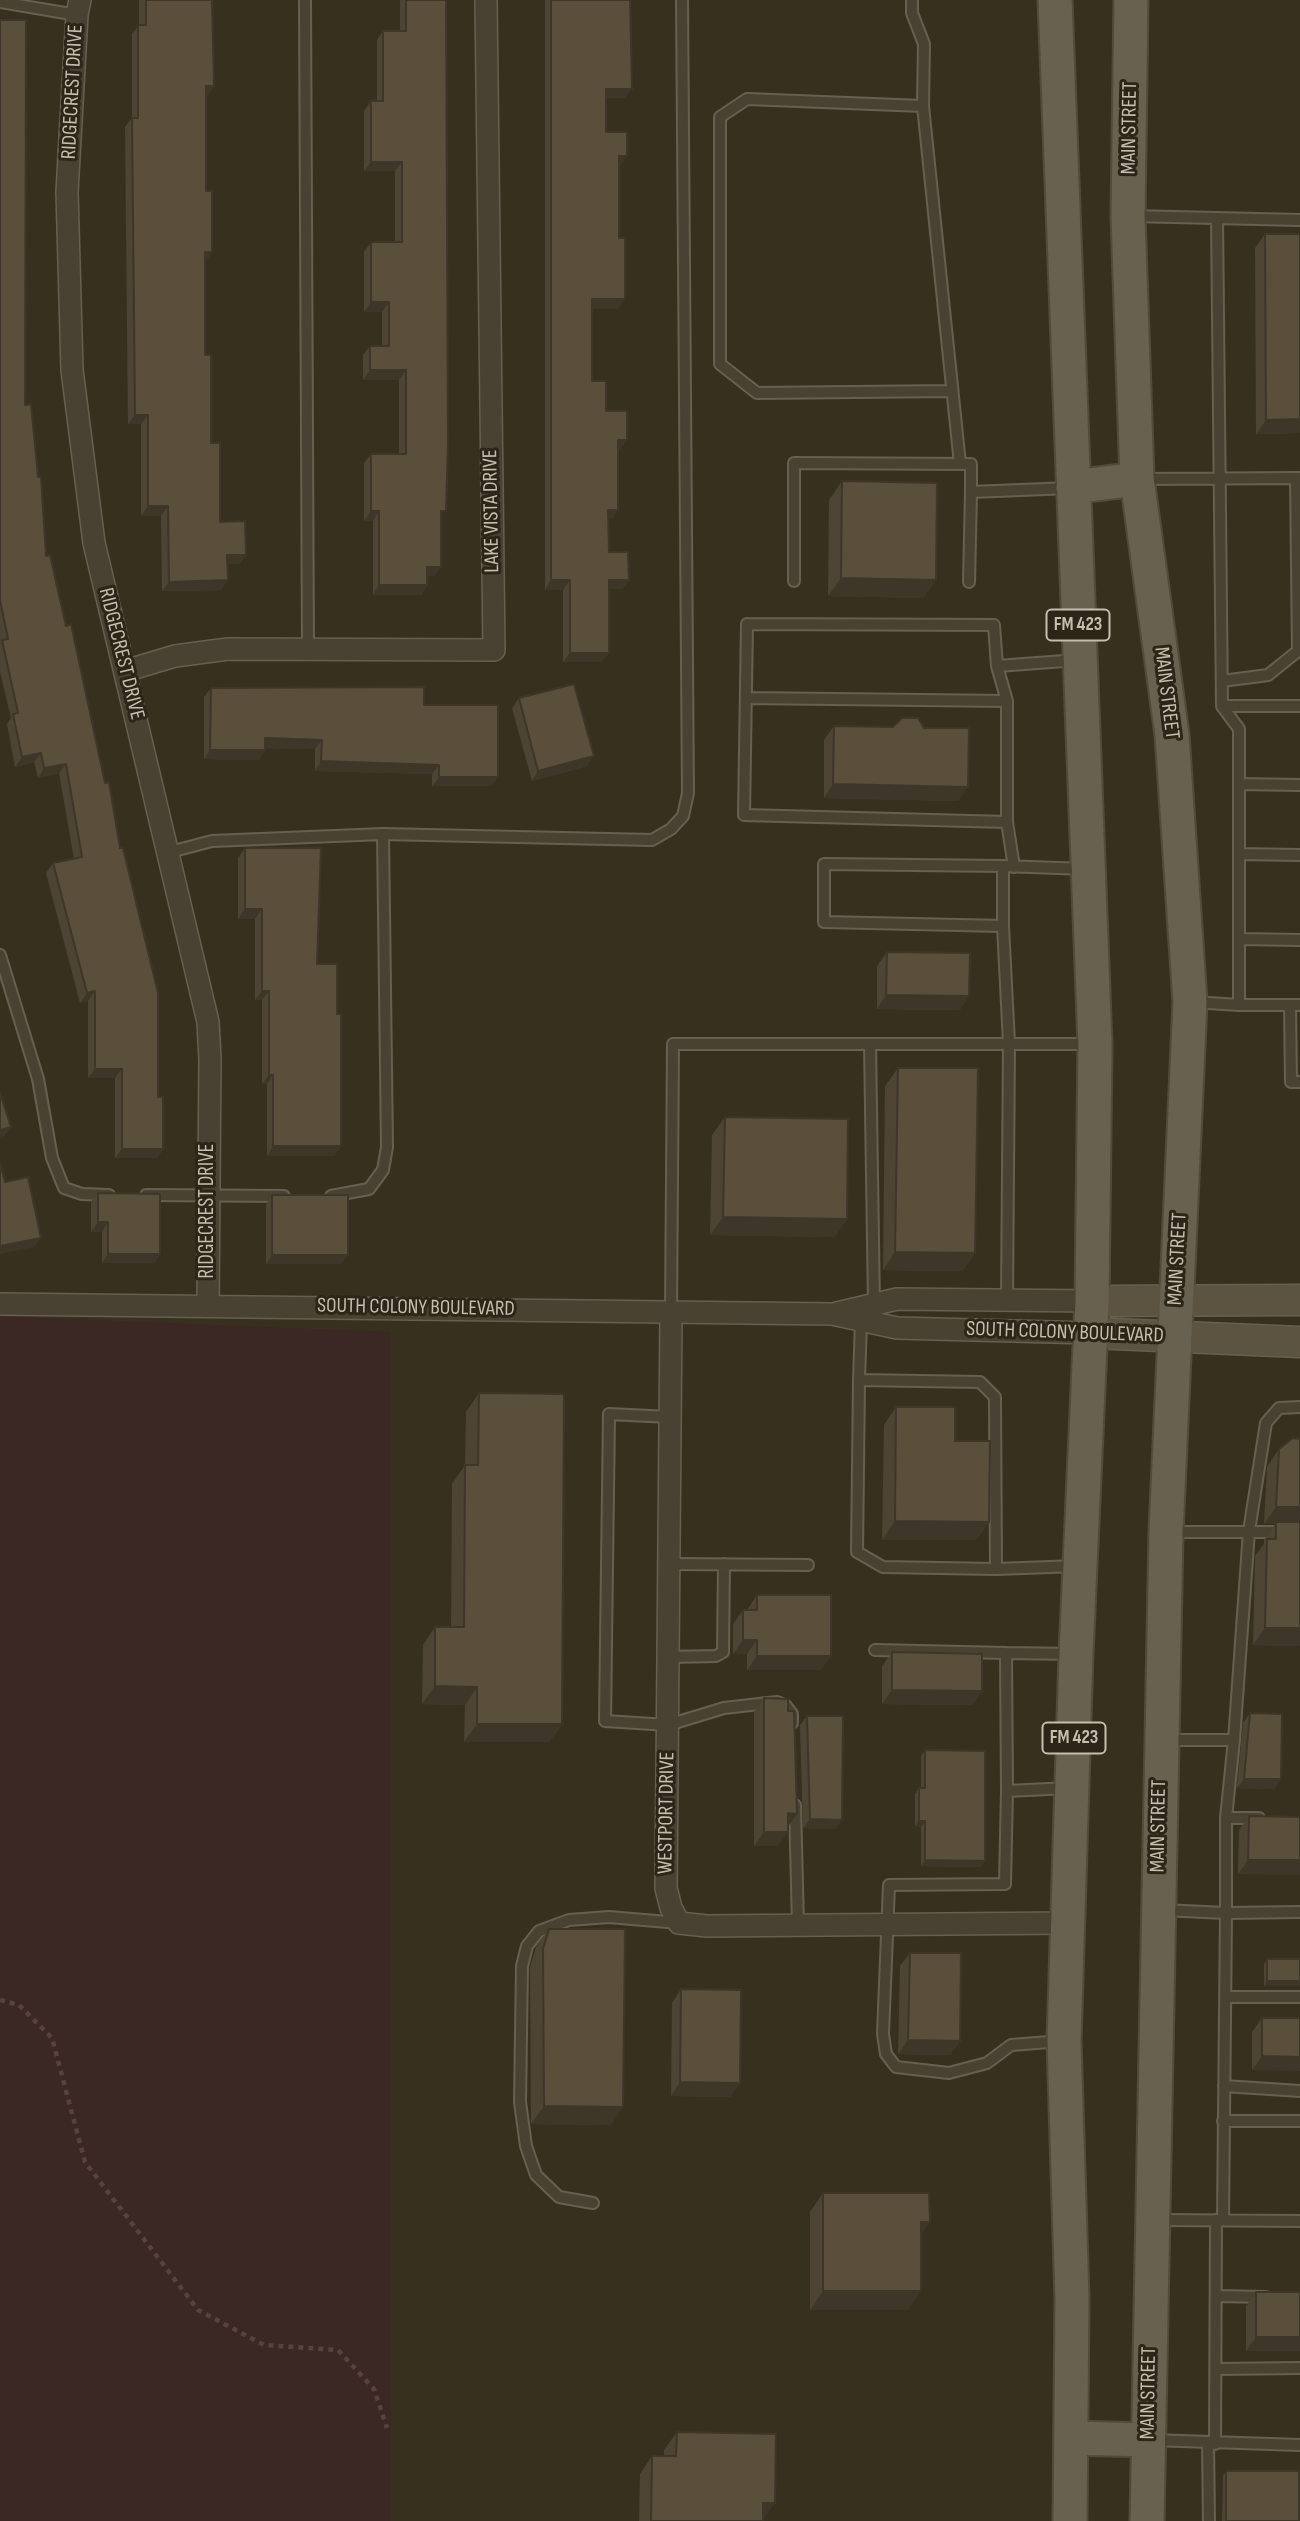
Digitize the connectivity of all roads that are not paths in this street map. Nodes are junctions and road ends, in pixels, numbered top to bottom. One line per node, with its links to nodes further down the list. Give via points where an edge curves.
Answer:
1 (305, 0): 22 (lane)
2 (486, 0): 22 (street, LAKE VISTA DRIVE, via 494,650)
3 (681, 0): 35 (lane, via 688,779 683,816 652,840)
4 (912, 0): 9 (lane, via 924,44)
5 (1055, 0): 18 (main road, FM 423)
6 (1131, 0): 10 (main road, MAIN STREET)
7 (0, 2): 8 (lane)
8 (78, 8): 26 (street, RIDGECREST DRIVE, via 67,192 72,370 94,543)
9 (923, 106): 13 (lane); 13 (lane, via 747,99 720,117 720,364 757,393)
10 (1128, 216): 11 (lane); 16 (main road, MAIN STREET)
11 (1217, 218): 12 (lane); 17 (lane)
12 (1300, 220)
13 (951, 391): 14 (lane)
14 (960, 464): 19 (lane, via 971,464); 20 (lane, via 794,463)
15 (1298, 478): 17 (lane); 23 (lane)
16 (1137, 479): 17 (lane); 18 (main road); 45 (main road, MAIN STREET, via 1172,735)
17 (1220, 479): 27 (lane)
18 (1073, 487): 19 (lane); 24 (main road, FM 423)
19 (971, 492): 21 (lane)
20 (794, 581)
21 (969, 582)
22 (308, 649): 26 (street, LAKE VISTA DRIVE, via 228,649 175,656)
23 (1299, 651): 27 (lane, via 1268,675)
24 (1079, 660): 25 (lane); 40 (main road, FM 423)
25 (996, 666): 28 (lane, via 994,625 747,624); 29 (lane)
26 (125, 671): 36 (street, RIDGECREST DRIVE)
27 (1222, 681): 30 (lane)
28 (746, 698): 29 (lane); 34 (lane, via 744,815)
29 (1007, 701): 34 (lane)
30 (1222, 706): 31 (lane); 32 (lane, via 1240,729)
31 (1300, 706)
32 (1240, 784): 33 (lane); 37 (lane)
33 (1300, 785)
34 (1007, 822): 39 (lane)
35 (383, 834): 36 (lane, via 212,841); 56 (lane, via 387,1147 383,1170 369,1189)
36 (170, 852): 54 (street, RIDGECREST DRIVE, via 208,1022)
37 (1240, 854): 38 (lane); 42 (lane)
38 (1300, 855)
39 (1008, 867): 40 (lane); 41 (lane); 41 (lane, via 824,864 824,922)
40 (1091, 869): 50 (main road, FM 423)
41 (1003, 926): 48 (lane)
42 (1239, 939): 43 (lane); 46 (lane)
43 (1300, 940)
44 (0, 955): 52 (lane, via 38,1079 52,1158 64,1188 82,1194)
45 (1189, 1002): 46 (lane); 58 (main road, MAIN STREET)
46 (1240, 1005): 47 (lane)
47 (1295, 1005): 51 (lane, via 1291,1082)
48 (1009, 1043): 49 (lane); 50 (lane); 57 (lane)
49 (870, 1044): 63 (lane, via 673,1044); 64 (lane)
50 (1095, 1044): 60 (main road, FM 423)
51 (1300, 1082)
52 (124, 1195)
53 (138, 1195): 54 (lane)
54 (207, 1196): 55 (lane); 62 (street, RIDGECREST DRIVE)
55 (299, 1196)
56 (325, 1196)
57 (1007, 1300): 60 (street, SOUTH COLONY BOULEVARD); 64 (street, SOUTH COLONY BOULEVARD, via 897,1299)
58 (1176, 1300): 59 (main road, SOUTH COLONY BOULEVARD); 60 (main road, SOUTH COLONY BOULEVARD); 66 (main road, MAIN STREET)
59 (1300, 1300)
60 (1093, 1301): 65 (main road, FM 423)
61 (0, 1304): 62 (street, SOUTH COLONY BOULEVARD)
62 (208, 1304): 63 (street, SOUTH COLONY BOULEVARD)
63 (671, 1312): 64 (street, SOUTH COLONY BOULEVARD); 70 (street, WESTPORT DRIVE)
64 (867, 1313): 65 (street, SOUTH COLONY BOULEVARD, via 897,1328); 68 (lane)
65 (1091, 1334): 66 (main road, SOUTH COLONY BOULEVARD); 77 (main road, FM 423)
66 (1174, 1337): 67 (main road, SOUTH COLONY BOULEVARD); 72 (main road, MAIN STREET)
67 (1300, 1342)
68 (859, 1380): 78 (lane, via 980,1382 995,1397); 78 (lane, via 857,1552 883,1567)
69 (1300, 1408): 71 (lane, via 1279,1408 1266,1423)
70 (670, 1417): 74 (street, WESTPORT DRIVE); 83 (lane, via 610,1414 605,1721)
71 (1249, 1531): 72 (lane); 73 (lane); 85 (lane)
72 (1166, 1532): 84 (main road, MAIN STREET)
73 (1300, 1532)
74 (669, 1564): 75 (lane); 82 (street, WESTPORT DRIVE)
75 (724, 1564): 76 (lane); 82 (lane, via 723,1652)
76 (808, 1565)
77 (1081, 1566): 78 (lane); 81 (main road, FM 423)
78 (996, 1569)
79 (875, 1650): 80 (lane)
80 (1006, 1653): 81 (lane); 88 (lane)
81 (1076, 1654): 87 (main road, FM 423)
82 (668, 1657): 83 (street, WESTPORT DRIVE)
83 (668, 1725): 86 (lane, via 724,1708 777,1702 792,1714); 95 (street, WESTPORT DRIVE, via 666,1888)
84 (1161, 1740): 85 (lane); 92 (main road, MAIN STREET)
85 (1234, 1740): 90 (lane)
86 (793, 1741)
87 (1072, 1788): 88 (lane); 96 (main road, FM 423)
88 (1007, 1791): 98 (lane, via 1005,1884 890,1885)
89 (794, 1793): 97 (lane)
90 (1226, 1818): 91 (lane); 94 (lane)
91 (1275, 1818)
92 (1158, 1910): 94 (lane); 107 (main road, MAIN STREET)
93 (1300, 1912): 94 (lane)
94 (1226, 1913): 99 (lane)
95 (679, 1923): 97 (street); 106 (lane, via 609,1917 569,1920 539,1931 527,1946 522,1966 520,2077 526,2146 536,2175 559,2197)
96 (1067, 1923): 98 (street); 101 (main road, FM 423)
97 (798, 1925): 98 (street)
98 (888, 1925): 101 (lane, via 883,2034 886,2054 895,2067 949,2073 987,2063 1011,2045)
99 (1225, 1997): 100 (lane); 102 (lane)
100 (1300, 1997)
101 (1065, 2041): 114 (main road, FM 423)
102 (1224, 2087): 103 (lane); 105 (lane)
103 (1300, 2091)
104 (1300, 2120): 105 (lane)
105 (1223, 2121): 108 (lane)
106 (593, 2203)
107 (1152, 2220): 108 (lane); 115 (main road, MAIN STREET)
108 (1219, 2220): 109 (lane); 110 (lane)
109 (1300, 2221)
110 (1216, 2297): 111 (lane); 113 (lane)
111 (1276, 2297)
112 (1300, 2368): 113 (lane)
113 (1216, 2369): 116 (lane)
114 (1071, 2438): 115 (main road); 118 (main road, FM 423)
115 (1148, 2440): 116 (lane); 119 (main road, MAIN STREET)
116 (1212, 2444): 117 (lane); 120 (lane)
117 (1300, 2445)
118 (1070, 2521)
119 (1147, 2521)
120 (1209, 2521)

